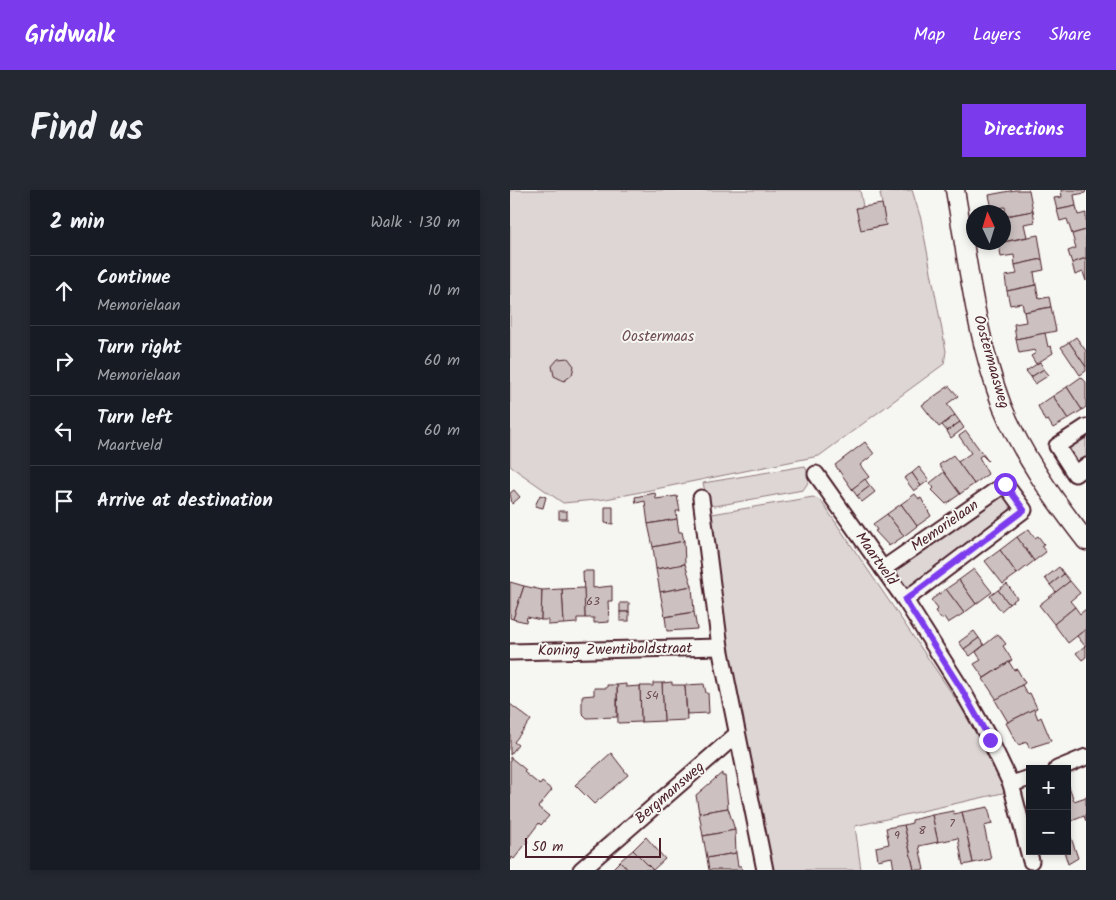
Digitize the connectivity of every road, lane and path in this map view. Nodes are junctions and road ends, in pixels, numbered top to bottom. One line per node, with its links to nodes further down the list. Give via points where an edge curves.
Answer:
1 (955, 190): 6 (street, Oostermaasweg, via 977,313 1000,399 1030,461)
2 (1086, 427): 3 (street, via 1057,446 1075,474)
3 (1086, 466)
4 (816, 474): 7 (street, Maartveld)
5 (701, 498): 9 (street)
6 (1086, 542)
7 (883, 569): 8 (street, Maartveld); 8 (street, Memorielaan, via 1005,484 1014,494 1024,510)
8 (905, 600): 15 (street, Maartveld, via 962,690)
9 (720, 647): 10 (street, Koning Zwentiboldstraat); 11 (street)
10 (510, 652)
11 (736, 735): 17 (street, Bergmansweg); 18 (street)
12 (1086, 757): 13 (street)
13 (1067, 765)
14 (1026, 779): 15 (street)
15 (1011, 784): 16 (street, Maartveld)
16 (1031, 862)
17 (581, 870)
18 (765, 870)

